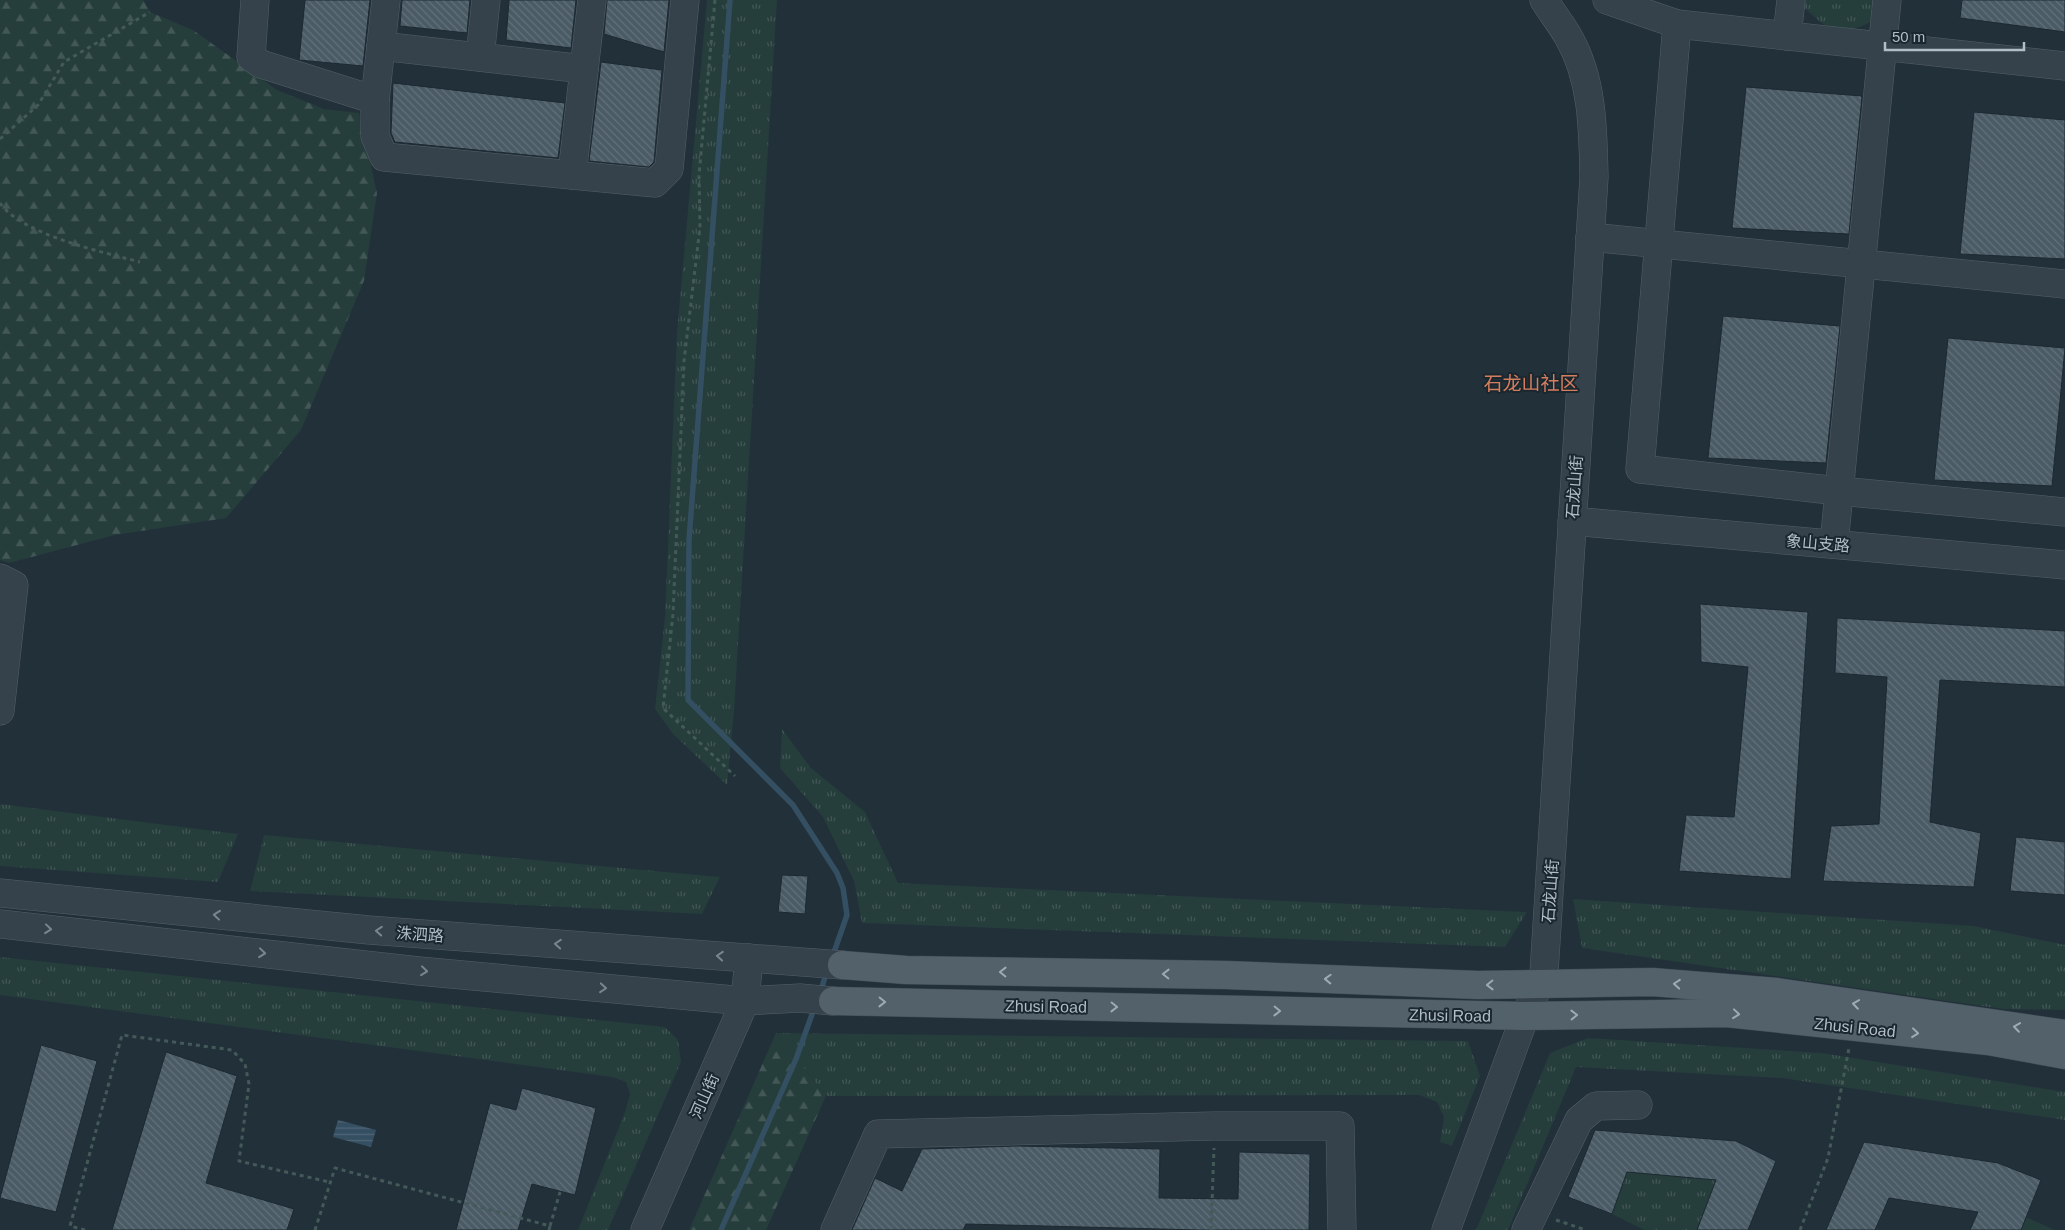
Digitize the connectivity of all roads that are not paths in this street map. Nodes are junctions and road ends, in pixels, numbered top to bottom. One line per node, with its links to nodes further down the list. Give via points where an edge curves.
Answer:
1 (255, 0): 17 (street, via 251,56 261,64)
2 (386, 0): 12 (street)
3 (486, 0): 14 (street)
4 (592, 0): 16 (street)
5 (685, 0): 18 (street, via 669,169 655,183)
6 (1544, 0): 19 (street, 石龙山街, via 1570,39 1586,81 1593,134)
7 (1608, 0): 10 (street)
8 (1791, 0): 11 (street)
9 (1887, 0): 13 (street)
10 (1677, 24): 11 (street); 20 (street)
11 (1788, 36): 13 (street)
12 (381, 46): 14 (street); 17 (street)
13 (1882, 46): 15 (street); 21 (street)
14 (480, 57): 16 (street)
15 (2065, 66)
16 (584, 69): 18 (street)
17 (375, 100): 18 (street, via 375,136 384,157)
18 (572, 175)
19 (1590, 237): 20 (street); 25 (street, 石龙山街)
20 (1660, 244): 21 (street); 23 (street, via 1640,469)
21 (1860, 264): 22 (street); 23 (street)
22 (2065, 284)
23 (1839, 491): 24 (street); 26 (street)
24 (2065, 512)
25 (1572, 521): 26 (street, 象山支路); 34 (street, 石龙山街, via 1550,895 1544,974)
26 (1834, 544): 27 (street, 象山支路)
27 (2065, 565)
28 (0, 578): 29 (street, via 14,585)
29 (0, 711)
30 (0, 892): 32 (street, 洙泗路, one-way to 30, via 369,930)
31 (0, 924): 36 (street, one-way to 36)
32 (749, 958): 33 (street, 洙泗路); 36 (street, 河山街)
33 (821, 964): 34 (main road, Zhusi Road, one-way to 33, via 906,970)
34 (1539, 984): 37 (street, 石龙山街); 38 (main road, Zhusi Road, one-way to 34, via 1778,992 1652,982)
35 (833, 1001): 36 (street, via 800,998); 37 (main road, Zhusi Road, one-way to 37)
36 (745, 1002): 42 (street, 河山街)
37 (1525, 1016): 39 (main road, Zhusi Road, one-way to 39, via 1726,1013 1988,1041); 45 (street)
38 (2065, 1034)
39 (2065, 1055)
40 (1638, 1105): 41 (street, via 1596,1106 1579,1120)
41 (1530, 1221)
42 (645, 1230)
43 (835, 1230): 44 (street, via 878,1134 1214,1126 1340,1126)
44 (1342, 1230)
45 (1446, 1230)

